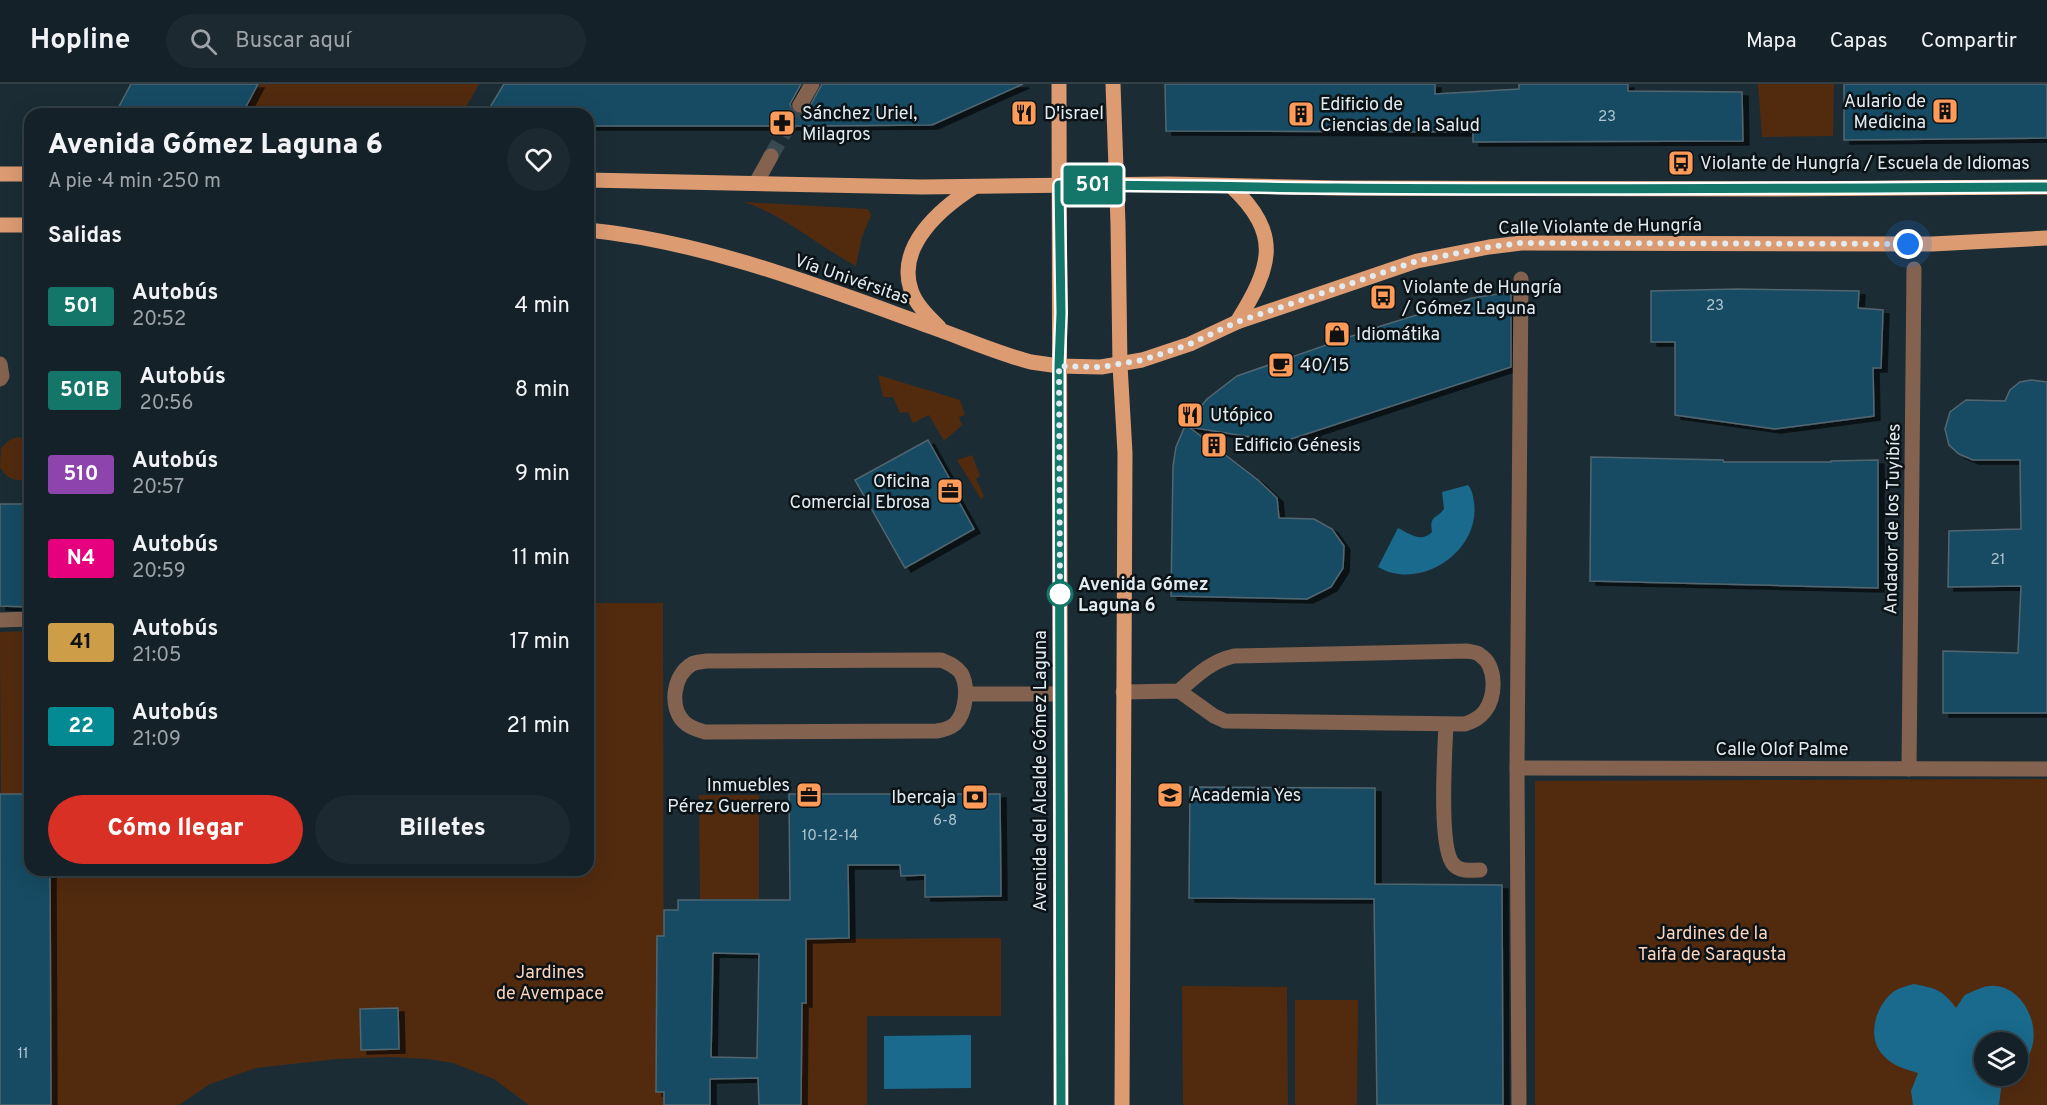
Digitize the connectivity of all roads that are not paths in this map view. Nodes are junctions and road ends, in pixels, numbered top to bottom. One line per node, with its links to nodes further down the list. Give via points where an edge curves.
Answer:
1 (812, 84): 4 (street)
2 (1059, 84): 10 (main road, Avenida del Alcalde Gómez Laguna)
3 (1113, 84): 11 (main road)
4 (800, 105)
5 (771, 156): 9 (street)
6 (0, 174): 7 (main road)
7 (24, 174)
8 (594, 180): 9 (main road)
9 (756, 183): 13 (main road)
10 (1059, 185): 11 (main road, Calle Violante de Hungría); 13 (main road); 25 (main road, Avenida del Alcalde Gómez Laguna)
11 (1117, 185): 12 (main road, Calle Violante de Hungría); 24 (main road)
12 (1231, 186): 14 (main road, Calle Violante de Hungría); 21 (main road, via 1252,208 1266,244 1266,262 1259,284)
13 (974, 187): 22 (main road, via 948,204 924,231 909,264 911,291)
14 (2047, 187)
15 (0, 225): 16 (main road)
16 (24, 225)
17 (594, 231): 22 (main road, Vía Univérsitas, via 705,251)
18 (2047, 238): 21 (main road, Calle Violante de Hungría, via 1932,244 1521,243 1417,261)
19 (1914, 269): 36 (street, Andador de los Tuyibíes)
20 (1521, 279): 35 (street)
21 (1237, 322): 24 (main road, Calle Violante de Hungría, via 1177,349)
22 (942, 331): 25 (main road, Vía Univérsitas, via 1014,358)
23 (0, 364): 27 (street)
24 (1120, 365): 26 (main road, Calle Violante de Hungría); 31 (main road, via 1125,453)
25 (1059, 366): 26 (main road, Vía Univérsitas); 33 (main road, Avenida del Alcalde Gómez Laguna)
26 (1101, 367)
27 (0, 379)
28 (0, 620): 29 (street)
29 (24, 620)
30 (1179, 691): 31 (street); 34 (street, via 1226,721); 34 (street, via 1208,666 1234,656 1467,651 1479,654 1492,671 1490,702 1476,720)
31 (1123, 692): 40 (main road)
32 (966, 694): 32 (street, via 960,672 941,660 717,661 693,663 677,680 675,697 683,721 705,732 937,731 955,723 962,714); 33 (street)
33 (1059, 694): 39 (main road, Avenida del Alcalde Gómez Laguna)
34 (1446, 724): 38 (street, via 1444,804 1449,856 1461,870)
35 (1517, 768): 36 (street, Calle Olof Palme); 41 (street)
36 (1909, 769): 37 (street, Calle Olof Palme)
37 (2047, 769)
38 (1480, 870)
39 (1061, 1105)
40 (1122, 1105)
41 (1519, 1105)

